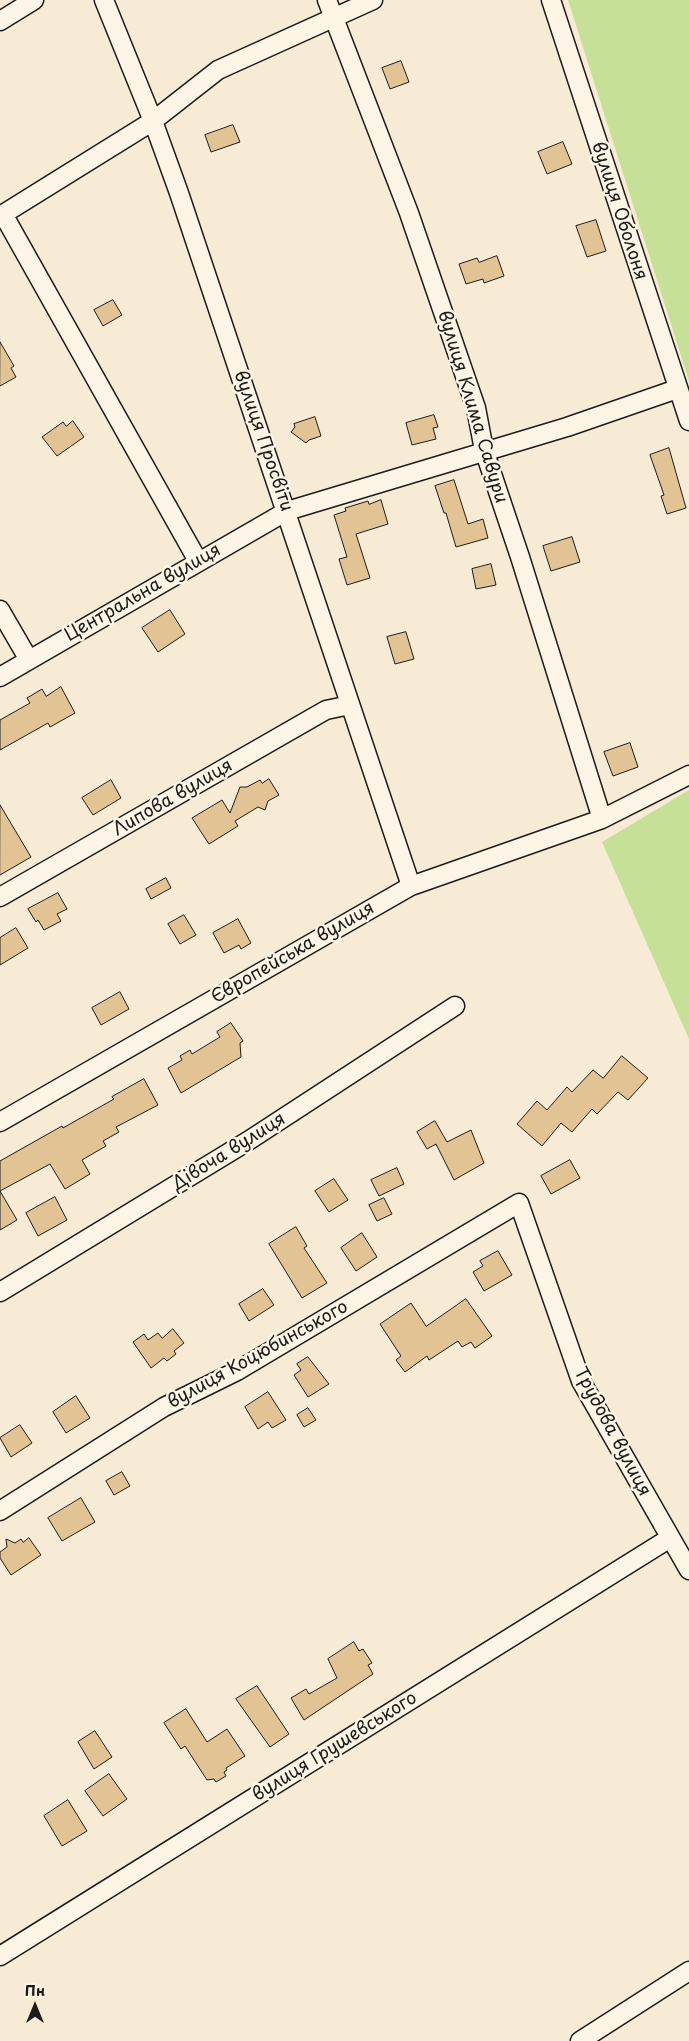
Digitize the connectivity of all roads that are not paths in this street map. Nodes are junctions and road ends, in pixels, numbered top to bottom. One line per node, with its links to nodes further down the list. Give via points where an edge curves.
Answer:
1 (34, 0): 7 (street)
2 (104, 0): 8 (street, вулиця Просвіти)
3 (327, 0): 6 (street, вулиця Клима Савури)
4 (373, 0): 6 (street)
5 (552, 0): 10 (street, вулиця Оболоня)
6 (334, 17): 8 (street, via 218,70); 12 (street, вулиця Клима Савури, via 412,222 476,408)
7 (0, 21)
8 (153, 121): 9 (street); 13 (street, вулиця Просвіти)
9 (2, 215): 14 (street)
10 (677, 389): 11 (street, вулиця Оболоня); 12 (street, Центральна вулиця, via 567,427)
11 (689, 421)
12 (484, 450): 13 (street, Центральна вулиця); 20 (street, вулиця Клима Савури)
13 (287, 511): 14 (street, Центральна вулиця); 18 (street, вулиця Просвіти)
14 (198, 561): 16 (street, Центральна вулиця)
15 (0, 610): 16 (street)
16 (29, 660): 17 (street, Центральна вулиця)
17 (0, 677)
18 (350, 705): 21 (street, вулиця Просвіти); 22 (street, Липова вулиця, via 326,710)
19 (689, 776): 20 (street)
20 (602, 819): 21 (street, Європейська вулиця)
21 (411, 886): 24 (street, Європейська вулиця)
22 (0, 898)
23 (455, 1006): 26 (street, Дівоча вулиця, via 248,1141)
24 (0, 1122)
25 (519, 1203): 27 (street, вулиця Коцюбинського, via 237,1371 164,1406); 28 (street, Трудова вулиця, via 581,1381)
26 (0, 1292)
27 (0, 1511)
28 (670, 1538): 29 (street, Трудова вулиця); 30 (street, вулиця Грушевського)
29 (689, 1570)
30 (0, 1956)
31 (689, 1972): 32 (street)
32 (580, 2041)

